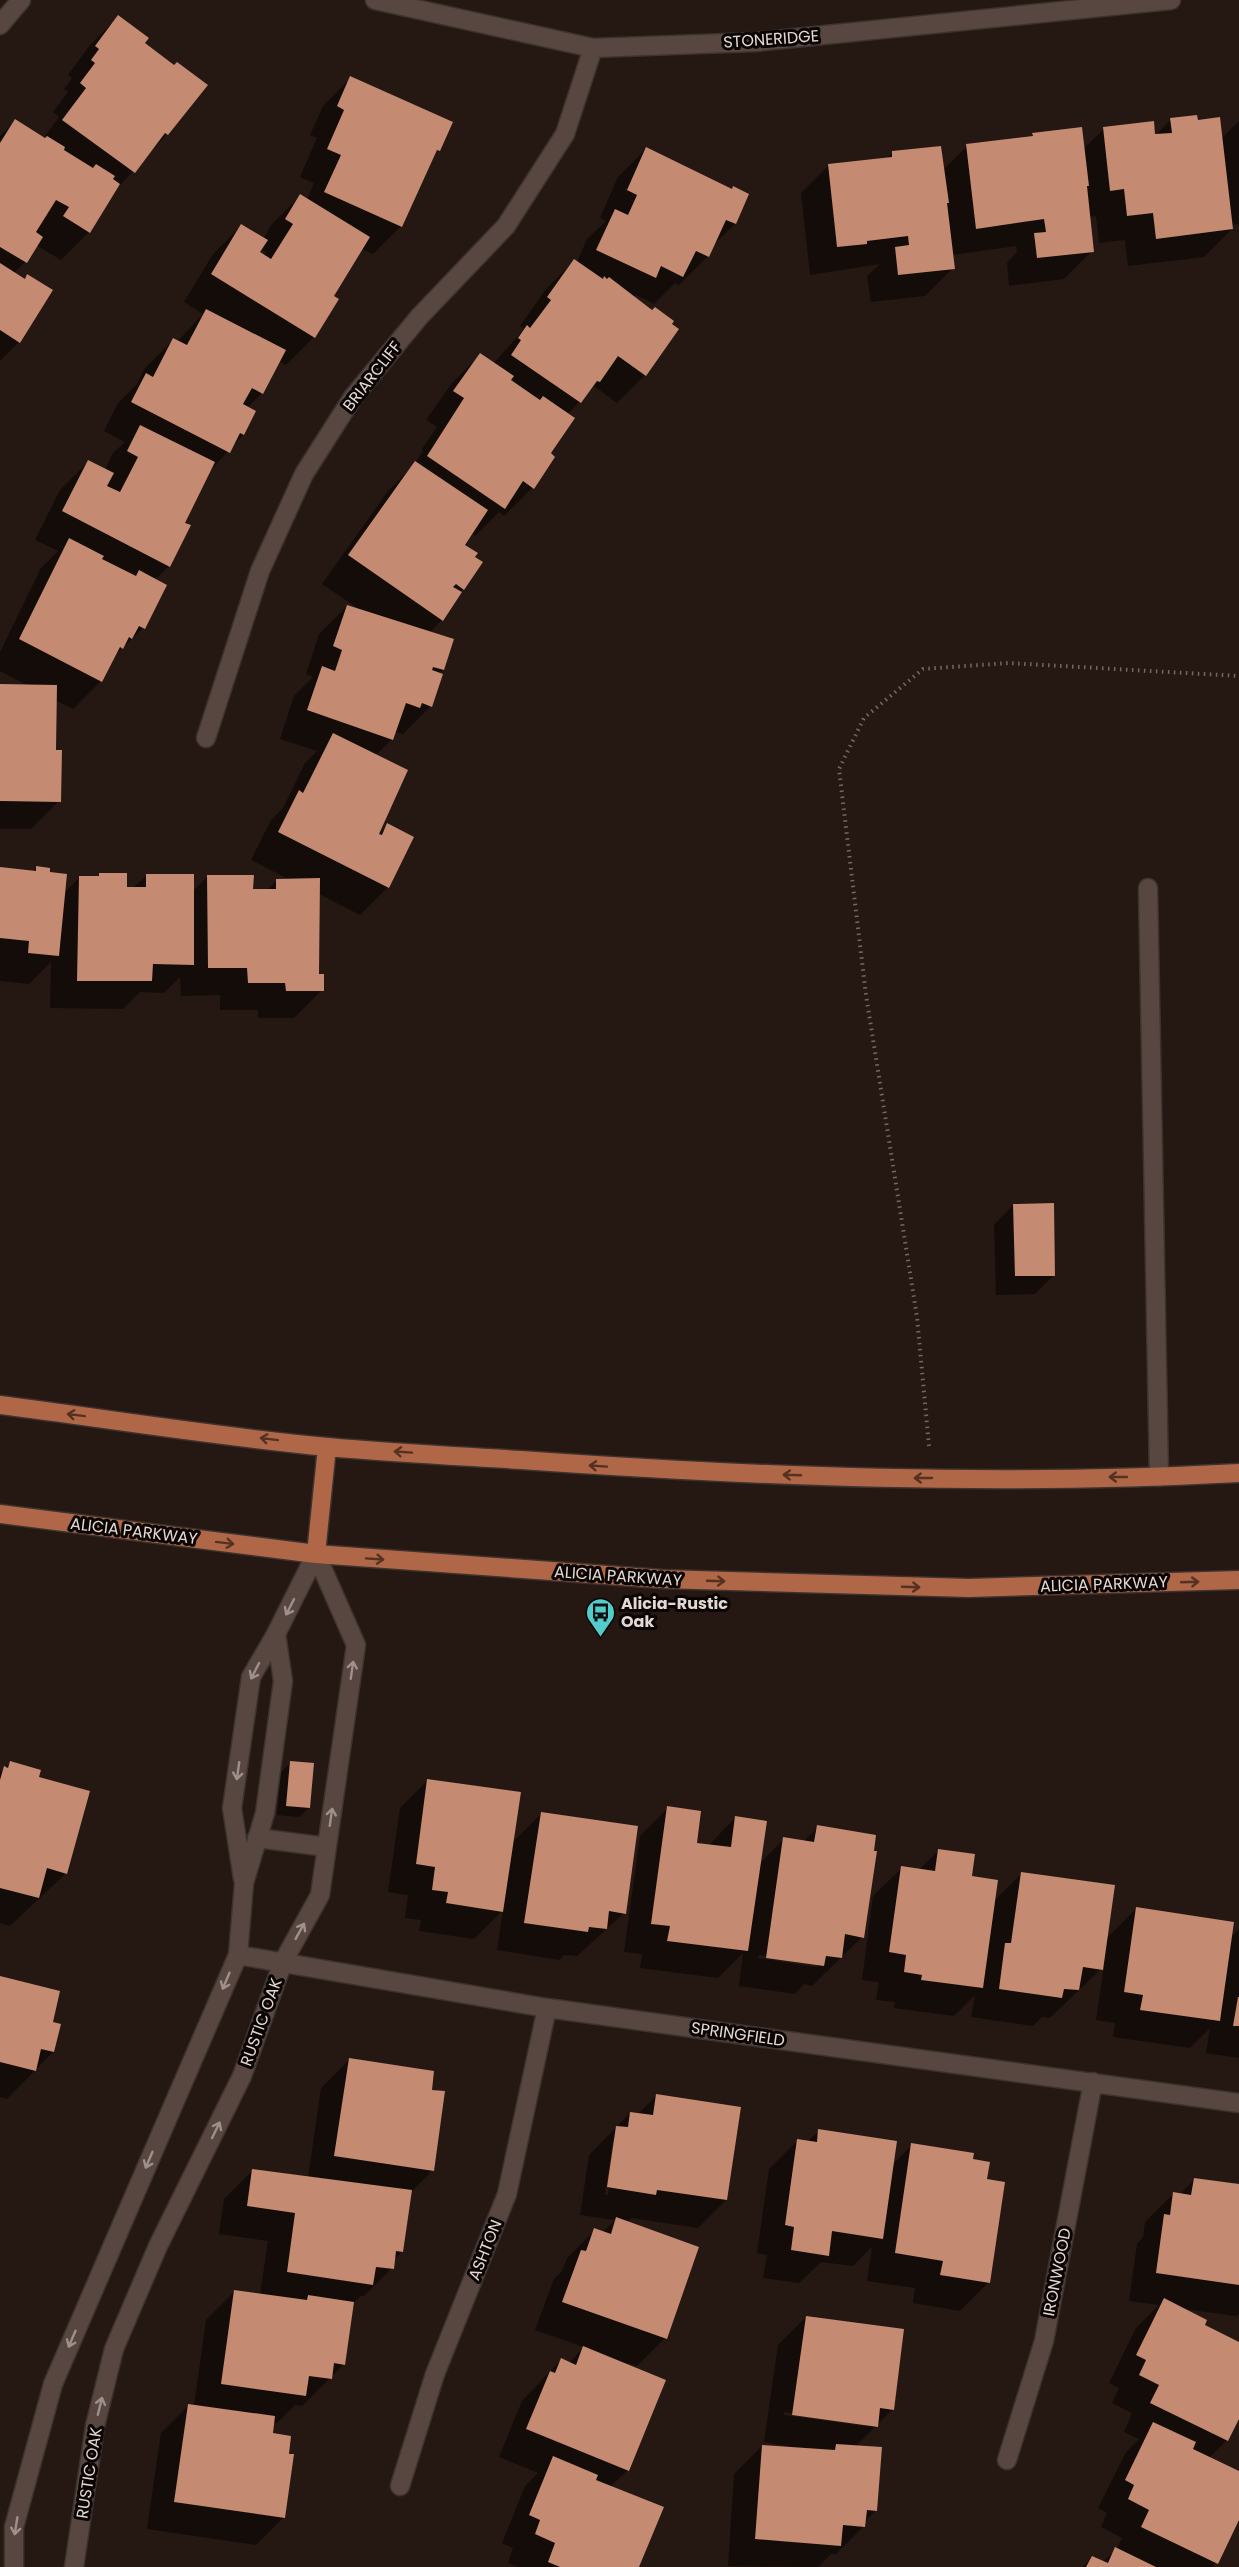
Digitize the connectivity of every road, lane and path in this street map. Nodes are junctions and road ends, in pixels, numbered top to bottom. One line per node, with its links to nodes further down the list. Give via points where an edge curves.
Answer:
1 (21, 0): 4 (street)
2 (375, 0): 5 (street, STONERIDGE)
3 (1171, 0): 5 (street, STONERIDGE, via 755,42)
4 (0, 25)
5 (593, 48): 7 (street, BRIARCLIFF, via 565,134 506,226 420,316 353,397 304,474 260,571)
6 (1239, 676): 13 (path, via 1008,663 923,669 864,718 839,769 866,995 917,1317)
7 (206, 738)
8 (1148, 888): 12 (street)
9 (0, 1405): 10 (main road, one-way to 9)
10 (327, 1447): 13 (main road, one-way to 10, via 667,1471); 15 (main road)
11 (1239, 1473): 12 (main road)
12 (1158, 1477): 13 (main road, one-way to 13)
13 (932, 1478)
14 (0, 1514): 15 (main road, ALICIA PARKWAY, one-way to 15)
15 (316, 1554): 16 (main road, ALICIA PARKWAY, one-way to 16, via 662,1579 969,1588); 17 (street, one-way to 17); 19 (street, RUSTIC OAK, one-way to 15, via 356,1645)
16 (1239, 1580)
17 (276, 1634): 18 (street, via 284,1681 265,1813); 20 (street, one-way to 20, via 251,1677 232,1808)
18 (257, 1838): 19 (street); 20 (street)
19 (327, 1848): 22 (street, RUSTIC OAK, one-way to 19, via 320,1895)
20 (244, 1883): 21 (street)
21 (238, 1955): 22 (street, SPRINGFIELD); 28 (street, one-way to 28, via 53,2384 14,2527)
22 (283, 1962): 23 (street, SPRINGFIELD); 29 (street, RUSTIC OAK, one-way to 22, via 95,2426 114,2349 158,2246 242,2076)
23 (547, 2008): 24 (street, SPRINGFIELD); 27 (street, ASHTON, via 507,2194 435,2374)
24 (1093, 2082): 25 (street, SPRINGFIELD); 26 (street, IRONWOOD, via 1044,2341)
25 (1239, 2103)
26 (1007, 2460)
27 (400, 2486)
28 (14, 2567)
29 (74, 2567)

